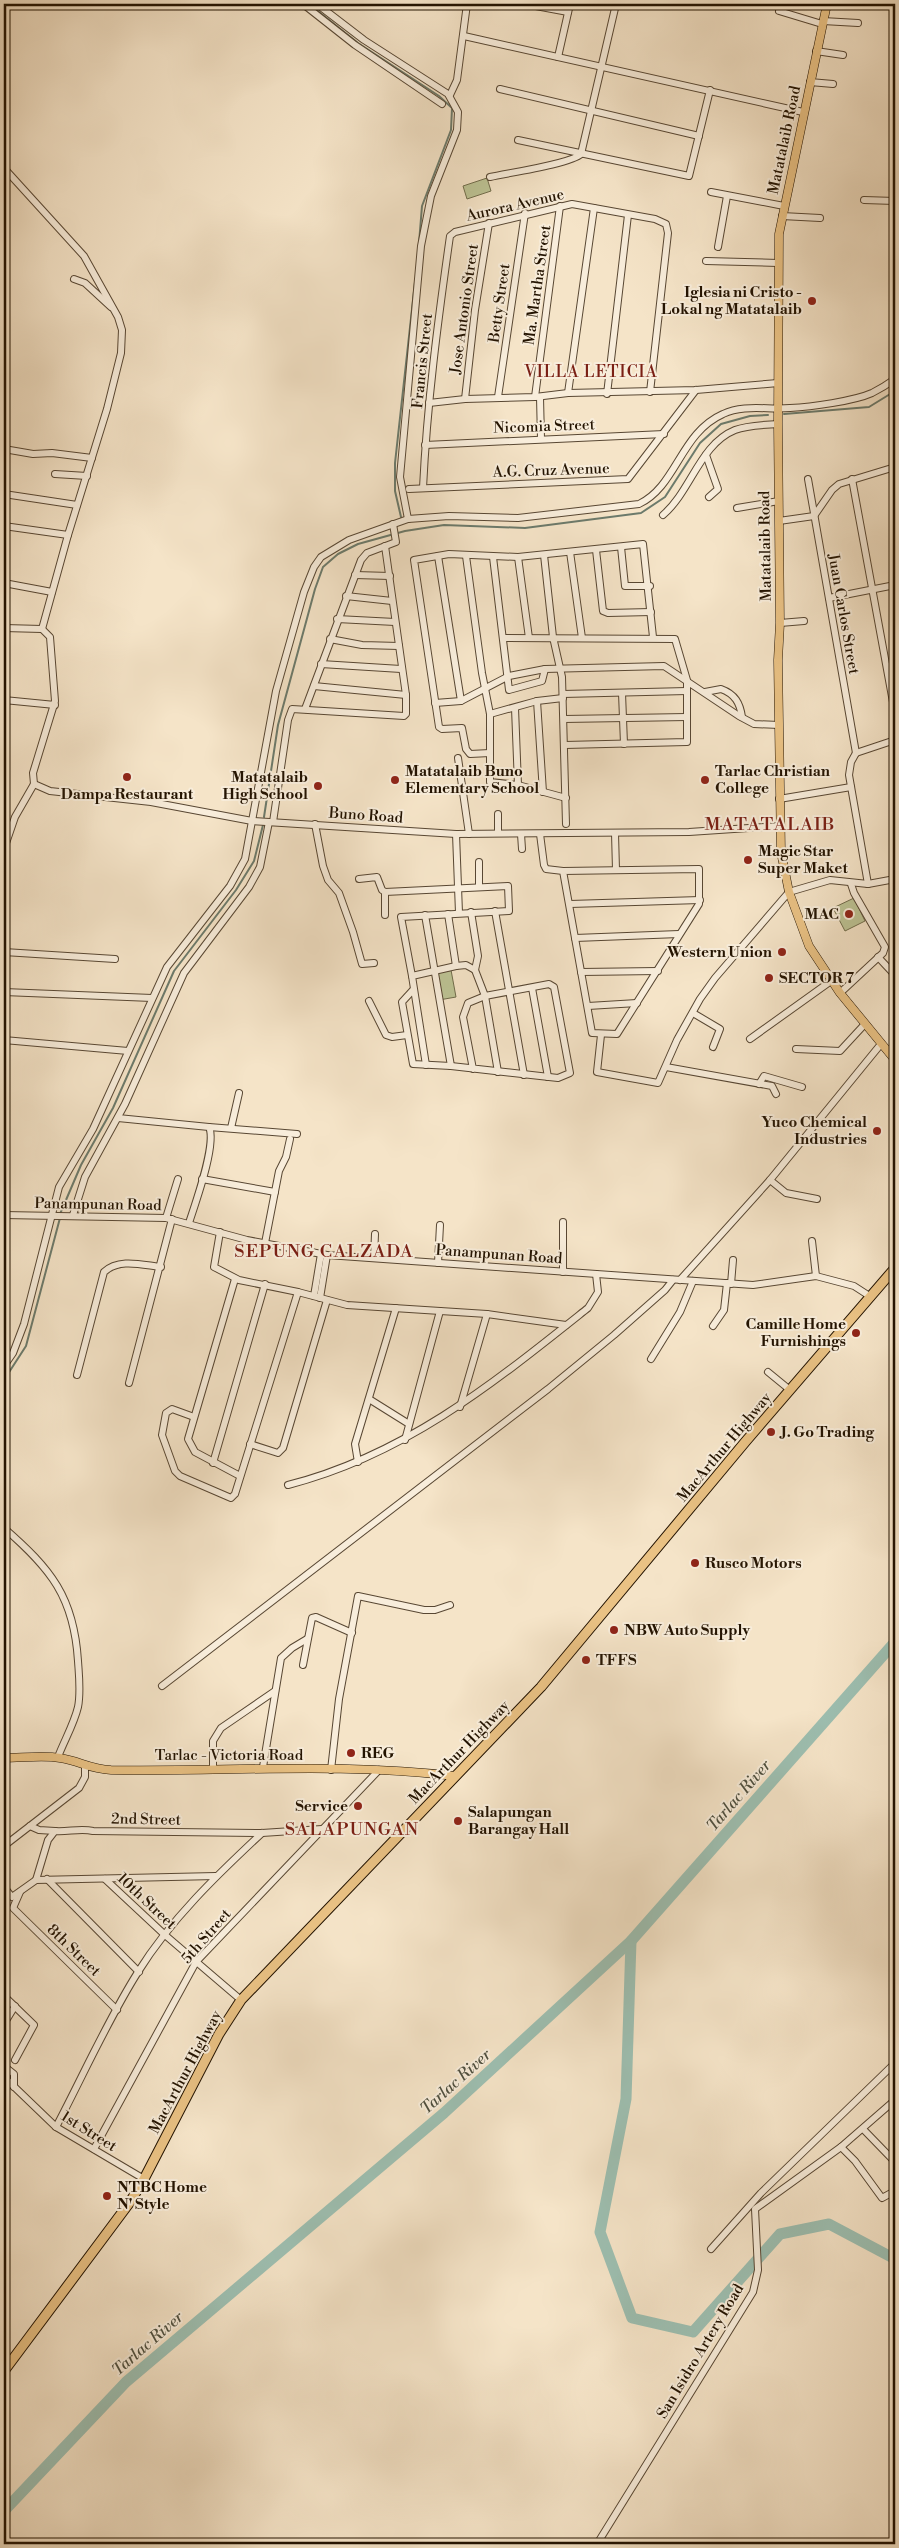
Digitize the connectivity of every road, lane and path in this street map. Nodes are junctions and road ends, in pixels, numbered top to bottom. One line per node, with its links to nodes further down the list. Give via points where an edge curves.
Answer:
1 (303, 4): 22 (street, via 355,45)
2 (317, 4): 21 (street, via 364,40)
3 (467, 4): 12 (street)
4 (525, 4): 9 (street)
5 (570, 4): 9 (street)
6 (616, 4): 16 (street)
7 (827, 4): 10 (main road, Matatalaib Road)
8 (779, 11): 10 (street)
9 (568, 12): 15 (street)
10 (822, 22): 11 (street); 13 (main road, Matatalaib Road)
11 (858, 23)
12 (464, 36): 15 (street); 21 (street, via 456,86)
13 (816, 52): 14 (street); 17 (main road, Matatalaib Road)
14 (843, 55)
15 (558, 57): 16 (street)
16 (603, 67): 20 (street); 23 (street)
17 (810, 82): 18 (street); 24 (main road, Matatalaib Road)
18 (833, 84)
19 (500, 89): 23 (street)
20 (710, 90): 24 (street); 25 (street)
21 (450, 95): 81 (street, via 456,106 458,124 431,196 421,246 400,477)
22 (442, 104)
23 (591, 110): 25 (street); 27 (street)
24 (803, 112): 35 (main road, Matatalaib Road)
25 (699, 136): 27 (street, via 688,177)
26 (518, 140): 27 (street)
27 (581, 154): 29 (street, via 553,164)
28 (4, 168): 47 (street, via 84,256)
29 (490, 177)
30 (711, 192): 31 (street)
31 (726, 196): 35 (street); 43 (street)
32 (864, 200): 33 (street)
33 (895, 201)
34 (560, 206): 36 (street, Aurora Avenue, via 572,204); 37 (street, Aurora Avenue); 55 (street, Ma. Martha Street)
35 (784, 206): 39 (main road, Matatalaib Road)
36 (594, 208): 38 (street, Aurora Avenue); 52 (street)
37 (525, 213): 41 (street, Aurora Avenue); 54 (street, Betty Street)
38 (628, 215): 51 (street, Aurora Avenue, via 662,222 668,227); 53 (street)
39 (782, 216): 40 (street); 45 (main road, Matatalaib Road)
40 (820, 218)
41 (489, 223): 42 (street, Aurora Avenue); 56 (street, Jose Antonio Street)
42 (450, 236): 57 (street, Francis Street)
43 (718, 247)
44 (706, 261): 45 (street)
45 (778, 263): 49 (main road, Matatalaib Road)
46 (74, 279): 47 (street, via 85,283)
47 (114, 310): 65 (street, via 122,330 121,353)
48 (895, 379): 58 (street, via 872,393 855,398)
49 (778, 383): 50 (street); 58 (main road, Matatalaib Road)
50 (696, 390): 51 (street); 60 (street, A.G. Cruz Avenue)
51 (650, 392): 53 (street)
52 (568, 393): 53 (street); 55 (street)
53 (607, 394)
54 (498, 397): 55 (street); 56 (street)
55 (537, 397): 61 (street, Ma. Martha Street)
56 (464, 398): 57 (street)
57 (429, 403): 62 (street, Francis Street)
58 (778, 408): 59 (main road, Matatalaib Road); 81 (street, via 732,410 708,422 688,443 656,493 639,504 518,518 449,516)
59 (778, 424): 64 (street, via 735,430 720,439); 76 (main road, Matatalaib Road)
60 (664, 434): 61 (street, Nicomia Street); 72 (street, A.G. Cruz Avenue, via 632,476 625,480)
61 (541, 438): 62 (street, Nicomia Street)
62 (425, 445): 72 (street, Francis Street)
63 (4, 449): 65 (street)
64 (706, 455): 75 (street, via 718,489); 79 (street)
65 (92, 458): 68 (street)
66 (894, 467): 69 (street); 71 (street)
67 (55, 474): 68 (street)
68 (87, 476): 77 (street)
69 (895, 478)
70 (808, 479): 80 (street, Juan Carlos Street)
71 (852, 479): 80 (street, via 832,490); 100 (street)
72 (423, 488): 73 (street, A.G. Cruz Avenue)
73 (408, 489)
74 (4, 494): 77 (street)
75 (709, 497)
76 (778, 501): 78 (street); 82 (main road, Matatalaib Road)
77 (77, 505): 85 (street)
78 (737, 508)
79 (663, 515)
80 (814, 516): 82 (street); 103 (street, Juan Carlos Street)
81 (408, 519): 84 (street)
82 (779, 521): 109 (main road, Matatalaib Road)
83 (4, 526): 85 (street)
84 (393, 527): 86 (street, via 396,540); 160 (street, via 349,540 321,557 314,567 276,690)
85 (68, 535): 101 (street)
86 (386, 546): 95 (street, via 364,556); 96 (street)
87 (621, 547): 88 (street); 99 (street, via 626,586); 99 (street, via 644,544)
88 (596, 550): 89 (street); 105 (street, via 603,611 608,614)
89 (570, 552): 90 (street); 116 (street)
90 (544, 555): 94 (street); 112 (street)
91 (438, 556): 92 (street); 134 (street); 136 (street, via 412,562)
92 (466, 556): 93 (street); 126 (street)
93 (493, 557): 94 (street); 114 (street)
94 (518, 557): 115 (street)
95 (354, 575): 96 (street); 102 (street)
96 (390, 576): 104 (street)
97 (4, 583): 101 (street)
98 (895, 585): 100 (street)
99 (650, 586): 105 (street)
100 (872, 588): 103 (street); 131 (street)
101 (52, 592): 111 (street)
102 (346, 596): 104 (street); 106 (street)
103 (829, 598): 151 (street, Juan Carlos Street)
104 (392, 601): 108 (street)
105 (651, 612): 113 (street)
106 (337, 619): 108 (street); 117 (street)
107 (804, 621): 109 (street)
108 (395, 622): 118 (street)
109 (780, 623): 146 (main road, Matatalaib Road)
110 (4, 628): 111 (street)
111 (42, 629): 137 (street, via 50,637)
112 (553, 637): 115 (street); 116 (street); 120 (street)
113 (653, 637): 116 (street); 124 (street, via 675,638)
114 (504, 638): 115 (street); 123 (street)
115 (529, 638)
116 (582, 638)
117 (330, 639): 118 (street, via 362,645); 119 (street)
118 (398, 646): 121 (street)
119 (321, 664): 121 (street); 125 (street)
120 (560, 667): 122 (street); 124 (street, via 664,666); 132 (street)
121 (401, 669): 130 (street)
122 (545, 669): 123 (street); 123 (street, via 542,681 509,690)
123 (509, 676): 126 (street)
124 (686, 680): 127 (street); 128 (street)
125 (314, 686): 130 (street); 139 (street)
126 (485, 687): 134 (street); 141 (street)
127 (687, 691): 129 (street); 143 (street)
128 (705, 692): 144 (street); 144 (street, via 720,689 728,693 738,701)
129 (622, 693): 132 (street); 142 (street)
130 (406, 695): 139 (street, via 404,716)
131 (894, 695): 140 (street)
132 (563, 696): 135 (street); 145 (street)
133 (4, 700): 137 (street)
134 (461, 701): 136 (street)
135 (537, 701): 138 (street); 156 (street)
136 (435, 703): 150 (street, via 440,728 462,727 469,754)
137 (55, 705): 153 (street, via 33,773)
138 (515, 708): 141 (street); 154 (street)
139 (305, 709): 161 (street, via 295,708 290,712)
140 (895, 713)
141 (490, 714): 150 (street)
142 (624, 718): 143 (street); 145 (street); 148 (street)
143 (687, 718): 148 (street, via 686,743)
144 (742, 718): 146 (street, via 754,724)
145 (564, 719): 149 (street)
146 (779, 725): 158 (main road, Matatalaib Road)
147 (895, 740): 151 (street)
148 (624, 744): 149 (street)
149 (565, 745): 157 (street)
150 (490, 753): 154 (street, via 491,783)
151 (856, 753): 155 (street, via 849,769)
152 (458, 758): 169 (street)
153 (34, 784): 160 (street, Buno Road, via 50,791 151,802); 165 (street)
154 (518, 785): 156 (street)
155 (851, 787): 158 (street); 180 (street)
156 (543, 792): 157 (street)
157 (566, 798): 163 (street)
158 (779, 799): 164 (main road, Matatalaib Road)
159 (498, 814): 166 (street)
160 (252, 821): 161 (street, Buno Road); 213 (street, via 245,859 237,876 167,967)
161 (271, 822): 162 (street, Buno Road); 239 (street, via 256,876 184,972)
162 (315, 824): 168 (street, Buno Road); 198 (street, via 325,873 339,893 362,963)
163 (566, 824)
164 (780, 826): 167 (street, Buno Road); 184 (main road, Matatalaib Road, via 781,852)
165 (7, 832): 172 (street)
166 (498, 833): 169 (street, Buno Road); 170 (street, Buno Road)
167 (615, 833): 171 (street, Buno Road); 175 (street)
168 (456, 834): 169 (street, Buno Road); 182 (street)
169 (469, 834)
170 (521, 834): 171 (street, Buno Road); 173 (street)
171 (540, 834): 176 (street, via 545,868)
172 (4, 849)
173 (522, 849)
174 (479, 862): 181 (street)
175 (616, 870): 176 (street); 185 (street, via 697,867)
176 (563, 871): 186 (street)
177 (359, 879): 183 (street, via 377,877)
178 (895, 879): 180 (street)
179 (851, 884): 180 (street); 184 (street, via 830,880); 196 (street, via 885,947)
180 (868, 884)
181 (479, 887): 182 (street); 187 (street, via 508,886 510,910)
182 (459, 888): 183 (street); 189 (street)
183 (385, 892): 191 (street)
184 (789, 892): 206 (main road, Matatalaib Road, via 808,944); 217 (street, via 715,978)
185 (700, 900): 186 (street); 193 (street)
186 (570, 904): 194 (street)
187 (495, 911): 188 (street); 210 (street)
188 (471, 912): 189 (street); 201 (street, via 478,956)
189 (459, 913): 190 (street)
190 (448, 914): 192 (street); 199 (street)
191 (385, 915)
192 (425, 915): 200 (street); 205 (street, via 400,918)
193 (680, 934): 194 (street); 202 (street)
194 (575, 938): 203 (street)
195 (4, 952): 197 (street)
196 (878, 957): 204 (street); 211 (street)
197 (114, 959)
198 (374, 963)
199 (456, 966): 200 (street); 201 (street)
200 (434, 970): 205 (street); 229 (street)
201 (474, 970): 212 (street)
202 (658, 971): 203 (street); 215 (street)
203 (581, 972): 216 (street)
204 (892, 972)
205 (412, 976): 208 (street)
206 (831, 981): 211 (main road, Matatalaib Road); 221 (street)
207 (532, 988): 210 (street); 234 (street); 234 (street, via 549,984 554,987 570,1073 562,1078)
208 (413, 990): 219 (street, via 402,1002); 228 (street)
209 (4, 992): 213 (street)
210 (510, 992): 212 (street); 233 (street)
211 (840, 993): 218 (main road, Matatalaib Road)
212 (485, 996): 231 (street, via 472,1000 464,1011); 232 (street)
213 (152, 998): 226 (street)
214 (369, 1001): 219 (street, via 386,1035 392,1038)
215 (637, 1003): 216 (street); 220 (street, via 618,1033)
216 (588, 1006): 220 (street, via 592,1034)
217 (693, 1013): 224 (street, via 720,1029); 230 (street)
218 (864, 1025): 223 (main road, Matatalaib Road); 225 (street, via 840,1051)
219 (407, 1035): 228 (street, via 412,1063)
220 (601, 1035): 230 (street, via 598,1072 655,1083 662,1078)
221 (750, 1039)
222 (4, 1040): 226 (street)
223 (881, 1044): 227 (main road, Matatalaib Road); 246 (street)
224 (713, 1046)
225 (796, 1048)
226 (128, 1051): 250 (street, via 93,1129 59,1187)
227 (895, 1060)
228 (426, 1065): 229 (street)
229 (451, 1066): 231 (street)
230 (666, 1067): 235 (street)
231 (473, 1069): 232 (street)
232 (498, 1072): 233 (street)
233 (524, 1075): 234 (street)
234 (548, 1077)
235 (759, 1084): 236 (street, via 764,1076); 238 (street, via 772,1086)
236 (802, 1087)
237 (239, 1093): 241 (street)
238 (776, 1094)
239 (118, 1118): 240 (street); 251 (street, via 85,1177)
240 (209, 1127): 241 (street); 245 (street, via 211,1136)
241 (231, 1128): 242 (street)
242 (298, 1134)
243 (290, 1139): 247 (street)
244 (178, 1179): 252 (street)
245 (202, 1179): 247 (street); 254 (street)
246 (770, 1180): 248 (street, via 786,1193); 270 (street)
247 (275, 1192): 259 (street)
248 (817, 1199)
249 (4, 1215): 250 (street, Panampunan Road)
250 (58, 1215): 251 (street, Panampunan Road); 283 (street, via 24,1324 13,1353)
251 (73, 1215): 252 (street, Panampunan Road)
252 (169, 1218): 254 (street, Panampunan Road); 264 (street)
253 (563, 1222): 266 (street)
254 (189, 1223): 256 (street, Panampunan Road)
255 (440, 1225): 263 (street)
256 (220, 1232): 259 (street, Panampunan Road); 269 (street, via 214,1267)
257 (375, 1234): 261 (street)
258 (812, 1241): 268 (street)
259 (266, 1243): 260 (street, Panampunan Road)
260 (324, 1254): 261 (street, Panampunan Road); 276 (street)
261 (374, 1258): 263 (street, Panampunan Road)
262 (733, 1260): 273 (street)
263 (438, 1263): 266 (street, Panampunan Road)
264 (161, 1267): 285 (street, via 122,1263 104,1272); 286 (street)
265 (895, 1268): 275 (highway, MacArthur Highway)
266 (563, 1272): 267 (street, Panampunan Road)
267 (596, 1274): 270 (street, Panampunan Road); 280 (street, via 596,1297 588,1308)
268 (816, 1276): 273 (street, Panampunan Road, via 770,1284); 275 (street, Panampunan Road, via 854,1286)
269 (235, 1279): 272 (street); 290 (street)
270 (677, 1280): 271 (street, Panampunan Road); 303 (street, via 548,1389)
271 (693, 1281): 273 (street, Panampunan Road); 282 (street, via 680,1312)
272 (265, 1284): 274 (street); 295 (street)
273 (729, 1284): 281 (street, via 724,1310)
274 (298, 1292): 276 (street); 293 (street)
275 (871, 1297): 287 (highway, MacArthur Highway)
276 (320, 1298): 277 (street, via 347,1305); 293 (street, via 283,1448 278,1453)
277 (396, 1308): 278 (street); 288 (street)
278 (440, 1311): 279 (street); 291 (street)
279 (487, 1314): 280 (street); 289 (street)
280 (566, 1325): 289 (street)
281 (712, 1326)
282 (651, 1359)
283 (4, 1366)
284 (768, 1372): 287 (street)
285 (78, 1375)
286 (129, 1383)
287 (790, 1390): 312 (highway, MacArthur Highway, via 541,1687)
288 (369, 1399): 291 (street); 294 (street, via 355,1444)
289 (460, 1407): 292 (street)
290 (194, 1417): 295 (street, via 189,1443 195,1452); 296 (street, via 172,1409 166,1413 162,1435 175,1471 231,1498 236,1494)
291 (409, 1424): 292 (street)
292 (405, 1440): 294 (street)
293 (250, 1444): 296 (street)
294 (358, 1462): 297 (street, via 336,1472)
295 (213, 1463): 296 (street)
296 (240, 1476)
297 (288, 1485)
298 (4, 1528): 305 (street, via 47,1570 61,1591 75,1626 80,1678 78,1707)
299 (450, 1605): 300 (street, via 424,1610 361,1595 357,1600)
300 (352, 1633): 301 (street, via 313,1617); 310 (street, via 339,1699)
301 (307, 1639): 302 (street); 304 (street, via 281,1658)
302 (303, 1666)
303 (162, 1686)
304 (275, 1690): 308 (street); 309 (street, via 221,1728 213,1741)
305 (58, 1757): 306 (main road, Tarlac - Victoria Road); 307 (main road, Tarlac - Victoria Road)
306 (4, 1758)
307 (84, 1767): 309 (main road, Tarlac - Victoria Road, via 111,1770); 313 (street, via 86,1776 79,1788)
308 (263, 1767): 309 (main road, Tarlac - Victoria Road); 310 (main road, Tarlac - Victoria Road)
309 (213, 1768)
310 (331, 1770): 311 (main road, Tarlac - Victoria Road)
311 (379, 1770): 312 (main road, Tarlac - Victoria Road, via 416,1770); 314 (street, 5th Street)
312 (455, 1776): 328 (highway, MacArthur Highway)
313 (30, 1826): 315 (street, 2nd Street); 317 (street)
314 (322, 1829): 316 (street, 2nd Street); 325 (street, 5th Street)
315 (55, 1831): 316 (street, 2nd Street); 321 (street, via 48,1840)
316 (262, 1833): 318 (street)
317 (4, 1846)
318 (216, 1876): 320 (street); 324 (street)
319 (47, 1879): 320 (street); 321 (street); 326 (street)
320 (105, 1879): 324 (street, 10th Street)
321 (36, 1880): 323 (street)
322 (4, 1887): 323 (street, via 12,1898)
323 (20, 1891): 330 (street, 8th Street, via 12,1908)
324 (165, 1935): 325 (street, 10th Street); 326 (street)
325 (196, 1962): 328 (street, 10th Street); 341 (street, 5th Street)
326 (138, 1972): 330 (street)
327 (4, 1996): 329 (street)
328 (241, 2000): 343 (highway, MacArthur Highway, via 204,2061)
329 (14, 2006): 331 (street); 332 (street, via 34,2026)
330 (117, 2010): 338 (street)
331 (4, 2024)
332 (16, 2060)
333 (895, 2063): 345 (street)
334 (4, 2066): 336 (street, via 14,2074)
335 (4, 2077): 336 (street, 1st Street)
336 (14, 2087): 338 (street, 1st Street)
337 (895, 2100): 339 (street)
338 (56, 2127): 341 (street, 1st Street)
339 (863, 2129): 340 (street); 342 (street)
340 (842, 2148): 344 (street, via 882,2198); 345 (street)
341 (94, 2149): 343 (street, 1st Street)
342 (895, 2162)
343 (144, 2179): 347 (highway, MacArthur Highway)
344 (893, 2192)
345 (753, 2207): 346 (street); 348 (street, San Isidro Artery Road, via 758,2270 754,2292)
346 (711, 2249)
347 (4, 2371)
348 (597, 2544)

